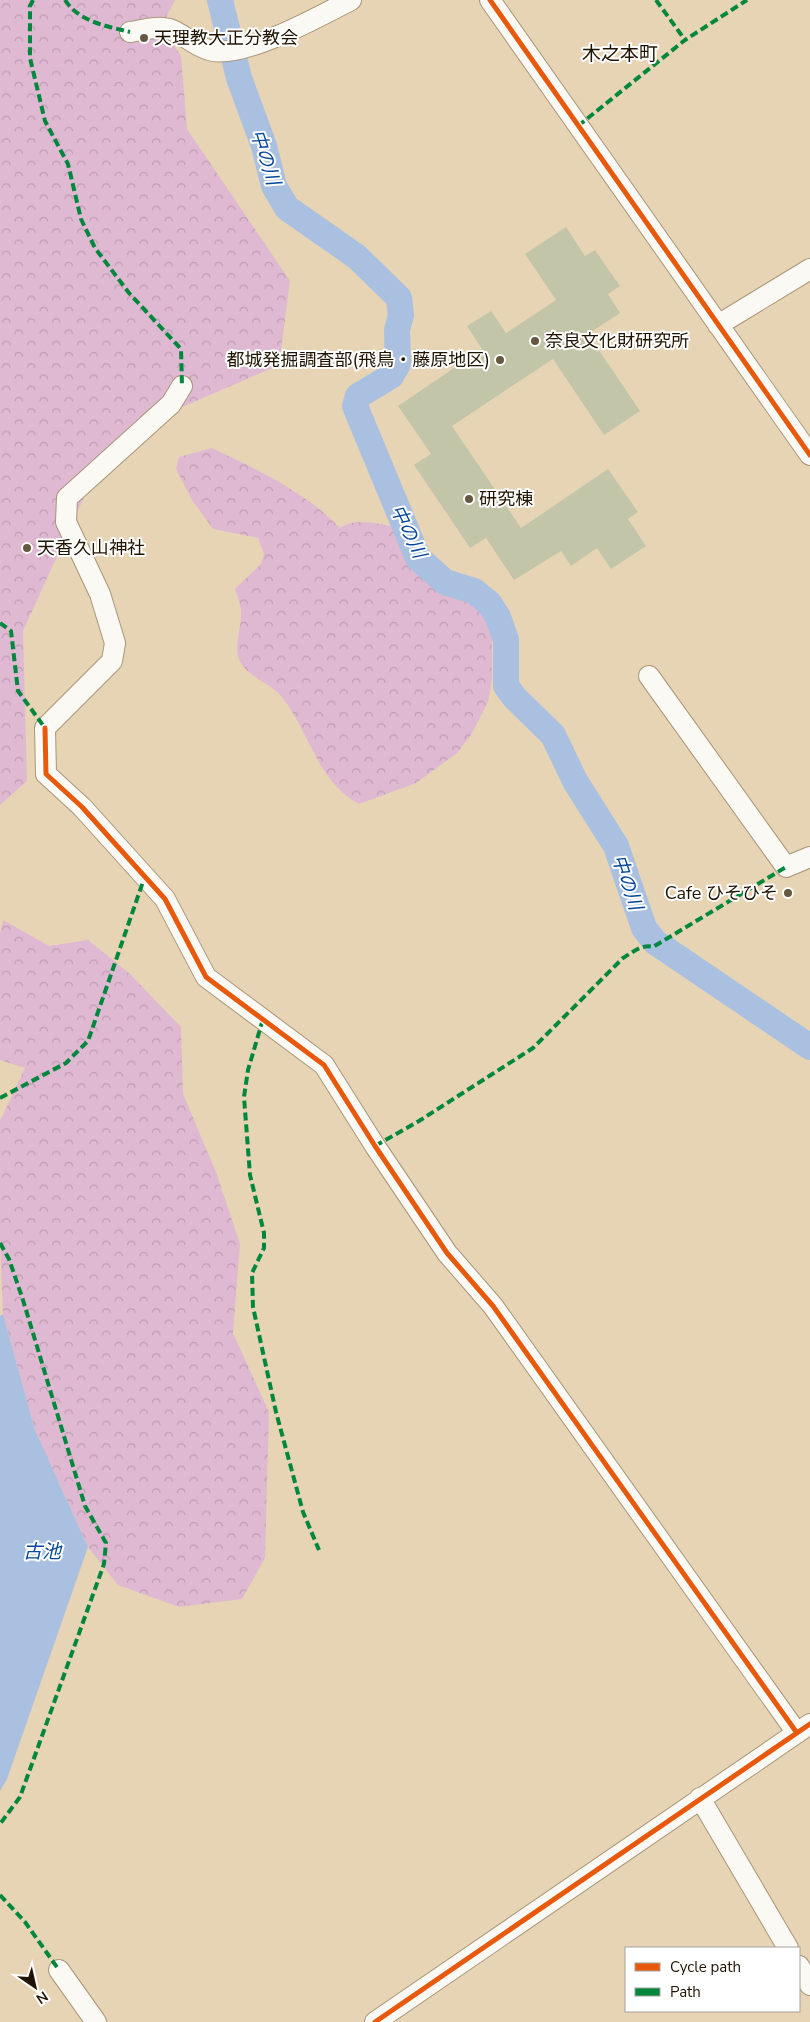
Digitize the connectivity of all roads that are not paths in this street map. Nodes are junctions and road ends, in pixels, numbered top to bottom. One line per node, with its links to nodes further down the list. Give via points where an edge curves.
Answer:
1 (352, 0): 3 (street, via 292,30 236,50 209,50 170,29)
2 (490, 0): 5 (street)
3 (130, 32)
4 (810, 269): 5 (street)
5 (718, 325): 7 (street)
6 (182, 386): 10 (street, via 171,404 67,498 66,522 100,594 115,643 112,661 45,728 46,774 82,807 165,899 206,977 324,1065 447,1253 494,1306)
7 (810, 455)
8 (649, 676): 9 (street, via 786,867)
9 (810, 857)
10 (803, 1729): 11 (street)
11 (700, 1798): 12 (street); 17 (street)
12 (787, 1947)
13 (800, 1968): 15 (street)
14 (59, 1970): 16 (street)
15 (810, 1985)
16 (96, 2022)
17 (375, 2022)

